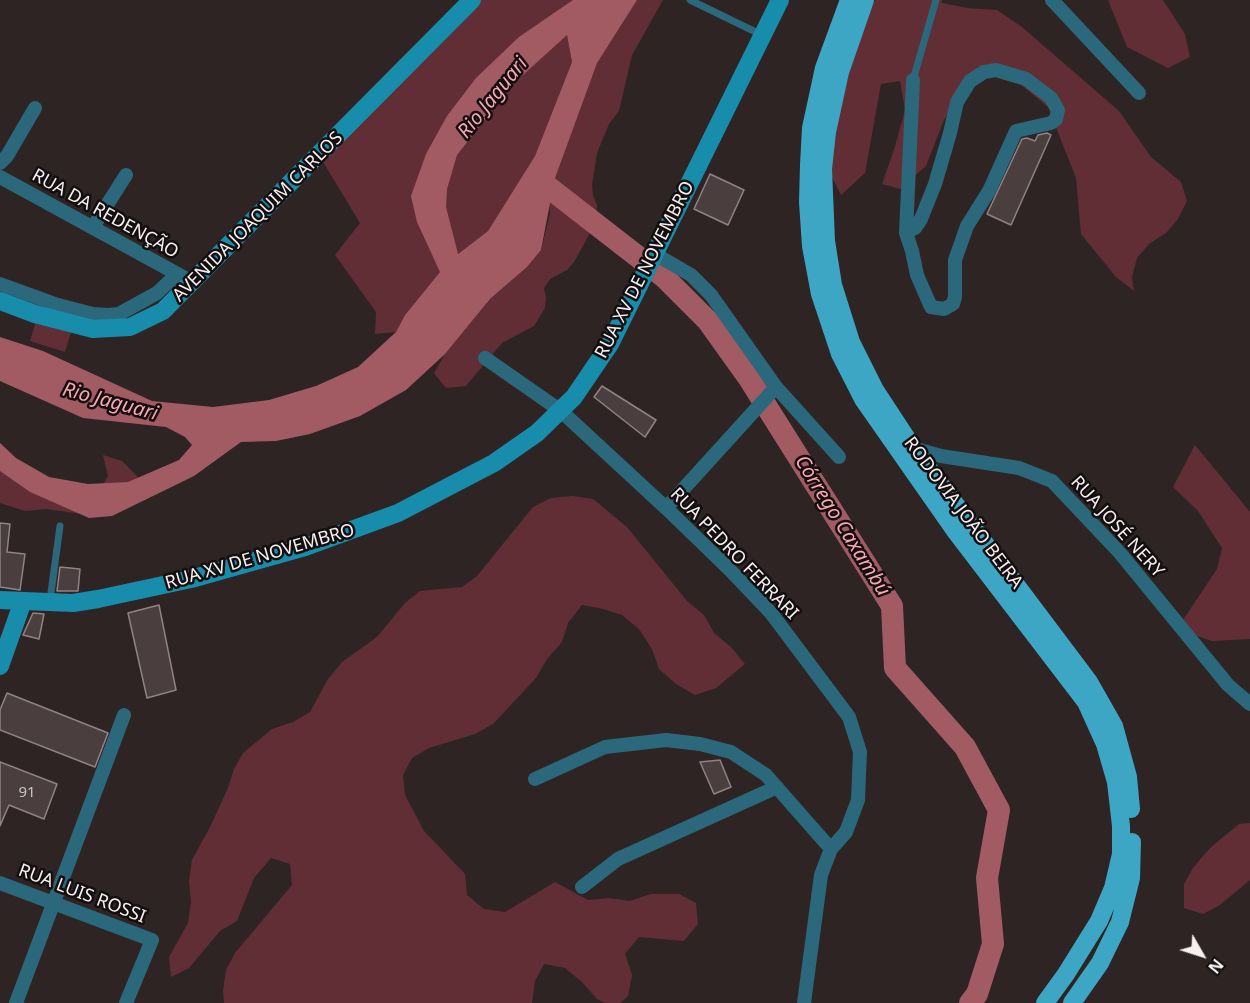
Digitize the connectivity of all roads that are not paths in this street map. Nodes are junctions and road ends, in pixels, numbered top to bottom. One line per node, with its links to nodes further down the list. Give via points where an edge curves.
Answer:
1 (690, 0): 8 (lane)
2 (780, 0): 8 (main road, RUA XV DE NOVEMBRO)
3 (849, 0): 44 (main road, RODOVIA JOÃO BEIRA, via 824,68 813,118 808,202 820,294 840,354 863,399 956,532 1086,702 1105,744 1116,782 1121,854 1113,888 1099,921)
4 (865, 0): 25 (main road, RODOVIA JOÃO BEIRA, via 840,72 827,132 823,169 826,241 833,285 852,342 875,390)
5 (936, 0): 9 (lane)
6 (1052, 0): 10 (street)
7 (467, 2): 19 (main road, AVENIDA JOAQUIM CARLOS)
8 (762, 35): 17 (main road, RUA XV DE NOVEMBRO)
9 (912, 80): 16 (street)
10 (1139, 93)
11 (35, 108): 12 (street)
12 (0, 163)
13 (126, 175): 15 (street)
14 (0, 177): 15 (street, RUA DA REDENÇÃO)
15 (93, 227): 18 (street, RUA DA REDENÇÃO)
16 (906, 233): 16 (street, via 917,275 932,306 944,309 953,304 955,260 967,226 989,191 1016,131 1047,125 1056,119 1058,110 1051,98 1026,80 996,70 970,81 957,102 935,184 921,219)
17 (651, 261): 23 (street, via 691,275 711,295); 24 (main road, RUA XV DE NOVEMBRO, via 610,344)
18 (177, 274): 19 (street, RUA DA REDENÇÃO); 20 (street, via 157,293 119,314 108,315 57,305)
19 (194, 283): 21 (main road, AVENIDA JOAQUIM CARLOS, via 164,312 130,327 93,329 35,315)
20 (0, 284)
21 (0, 301)
22 (485, 358): 24 (street, RUA PEDRO FERRARI)
23 (773, 390): 26 (street); 27 (street)
24 (561, 411): 27 (street, RUA PEDRO FERRARI); 31 (main road, RUA XV DE NOVEMBRO, via 494,463 398,513 304,548 191,579 98,599)
25 (913, 448): 33 (street, RUA JOSÉ NERY, via 1019,468 1052,481 1120,553 1228,685); 45 (main road, RODOVIA JOÃO BEIRA, via 1089,682 1114,726 1128,777 1131,878 1120,922 1100,963)
26 (838, 458)
27 (666, 508): 37 (street, RUA PEDRO FERRARI, via 771,613 849,717 860,752 858,800 846,832)
28 (60, 526): 31 (lane)
29 (0, 600): 30 (main road, RUA XV DE NOVEMBRO)
30 (23, 601): 31 (main road, RUA XV DE NOVEMBRO); 32 (main road)
31 (49, 602)
32 (0, 666)
33 (1250, 704)
34 (124, 715): 40 (street)
35 (535, 779): 36 (street, via 605,747 666,740 731,752)
36 (777, 787): 37 (street); 39 (street, via 618,859)
37 (831, 849): 43 (street, RUA PEDRO FERRARI, via 821,875)
38 (0, 883): 40 (street, RUA LUIS ROSSI)
39 (582, 887)
40 (53, 903): 41 (street); 42 (street, RUA LUIS ROSSI, via 152,940)
41 (16, 1003)
42 (126, 1003)
43 (804, 1003)
44 (1045, 1003)
45 (1072, 1003)

